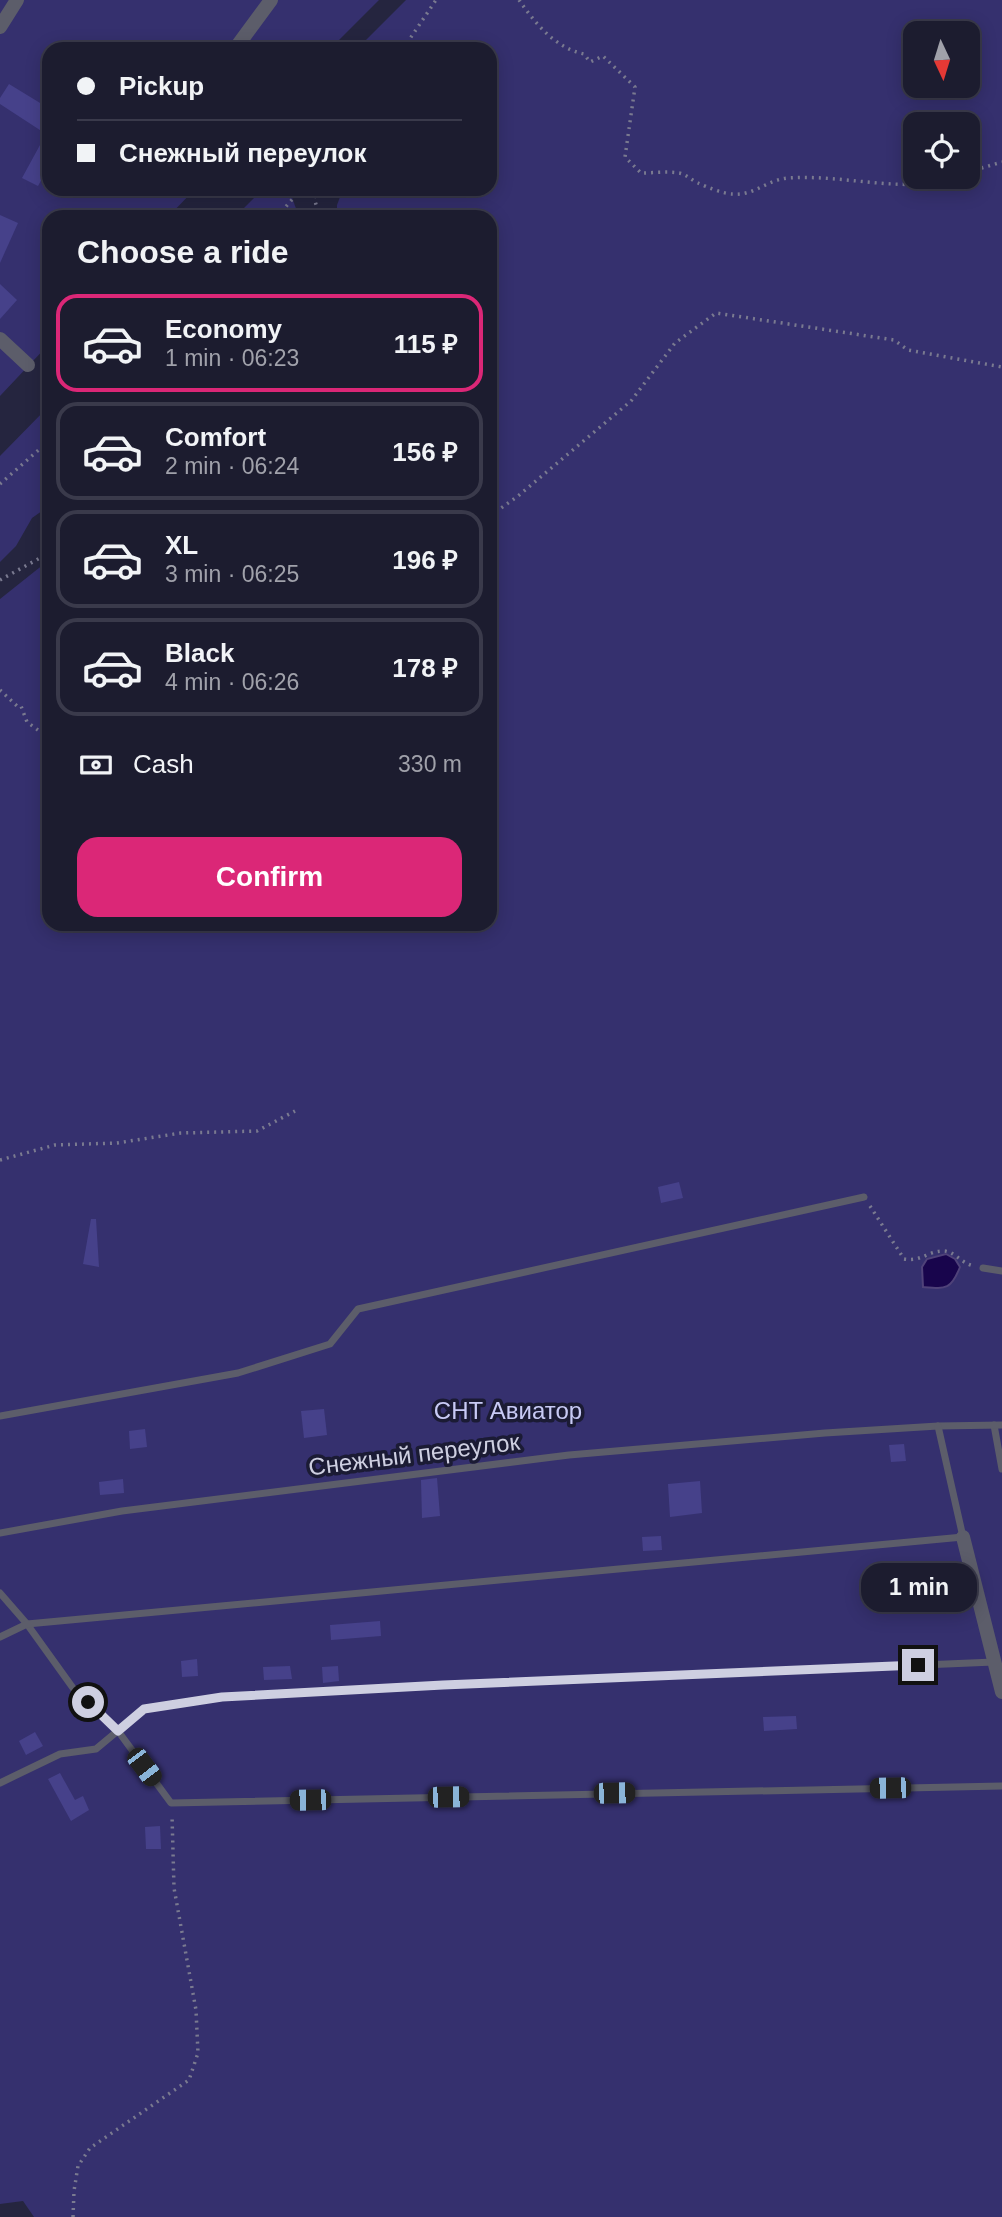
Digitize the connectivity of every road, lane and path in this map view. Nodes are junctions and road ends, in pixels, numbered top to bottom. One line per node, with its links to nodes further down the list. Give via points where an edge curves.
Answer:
1 (17, 0): 5 (street)
2 (271, 0): 6 (street)
3 (436, 0): 7 (path)
4 (519, 0): 10 (path, via 568,51 584,54 590,62 603,56 635,87 625,157 641,173 680,173 732,194 749,194 764,184 788,178)
5 (0, 26)
6 (240, 42)
7 (408, 42)
8 (1002, 162): 9 (path)
9 (980, 169)
10 (903, 184)
11 (295, 196): 12 (path)
12 (283, 210)
13 (0, 339): 14 (street)
14 (28, 365)
15 (1002, 367): 18 (path, via 908,350 894,340 716,313 675,343 631,401)
16 (42, 447): 17 (path)
17 (0, 484)
18 (497, 511)
19 (42, 557): 20 (path)
20 (0, 580)
21 (0, 690): 22 (path)
22 (42, 733)
23 (295, 1111): 24 (path, via 257,1131 55,1145)
24 (0, 1160)
25 (864, 1197): 26 (path, via 904,1259 914,1261 948,1251 964,1264); 28 (lane, via 358,1309 330,1344 238,1373)
26 (983, 1268): 27 (lane)
27 (1002, 1271)
28 (0, 1416)
29 (998, 1425): 30 (lane, Снежный переулок); 31 (lane)
30 (937, 1426): 32 (lane, Снежный переулок, via 569,1455 122,1510); 33 (lane)
31 (1002, 1469)
32 (0, 1533)
33 (962, 1536): 35 (lane); 37 (street)
34 (0, 1593): 35 (lane)
35 (27, 1624): 36 (lane); 39 (lane, via 74,1688)
36 (0, 1637)
37 (995, 1662): 38 (street); 39 (lane, via 222,1697 144,1709)
38 (1002, 1692)
39 (118, 1731): 40 (lane, via 96,1749 60,1754); 42 (lane)
40 (0, 1783)
41 (1002, 1786): 42 (lane)
42 (171, 1803): 43 (path, via 173,1888 196,2010 198,2053 189,2080 90,2148 78,2166)
43 (73, 2217)

